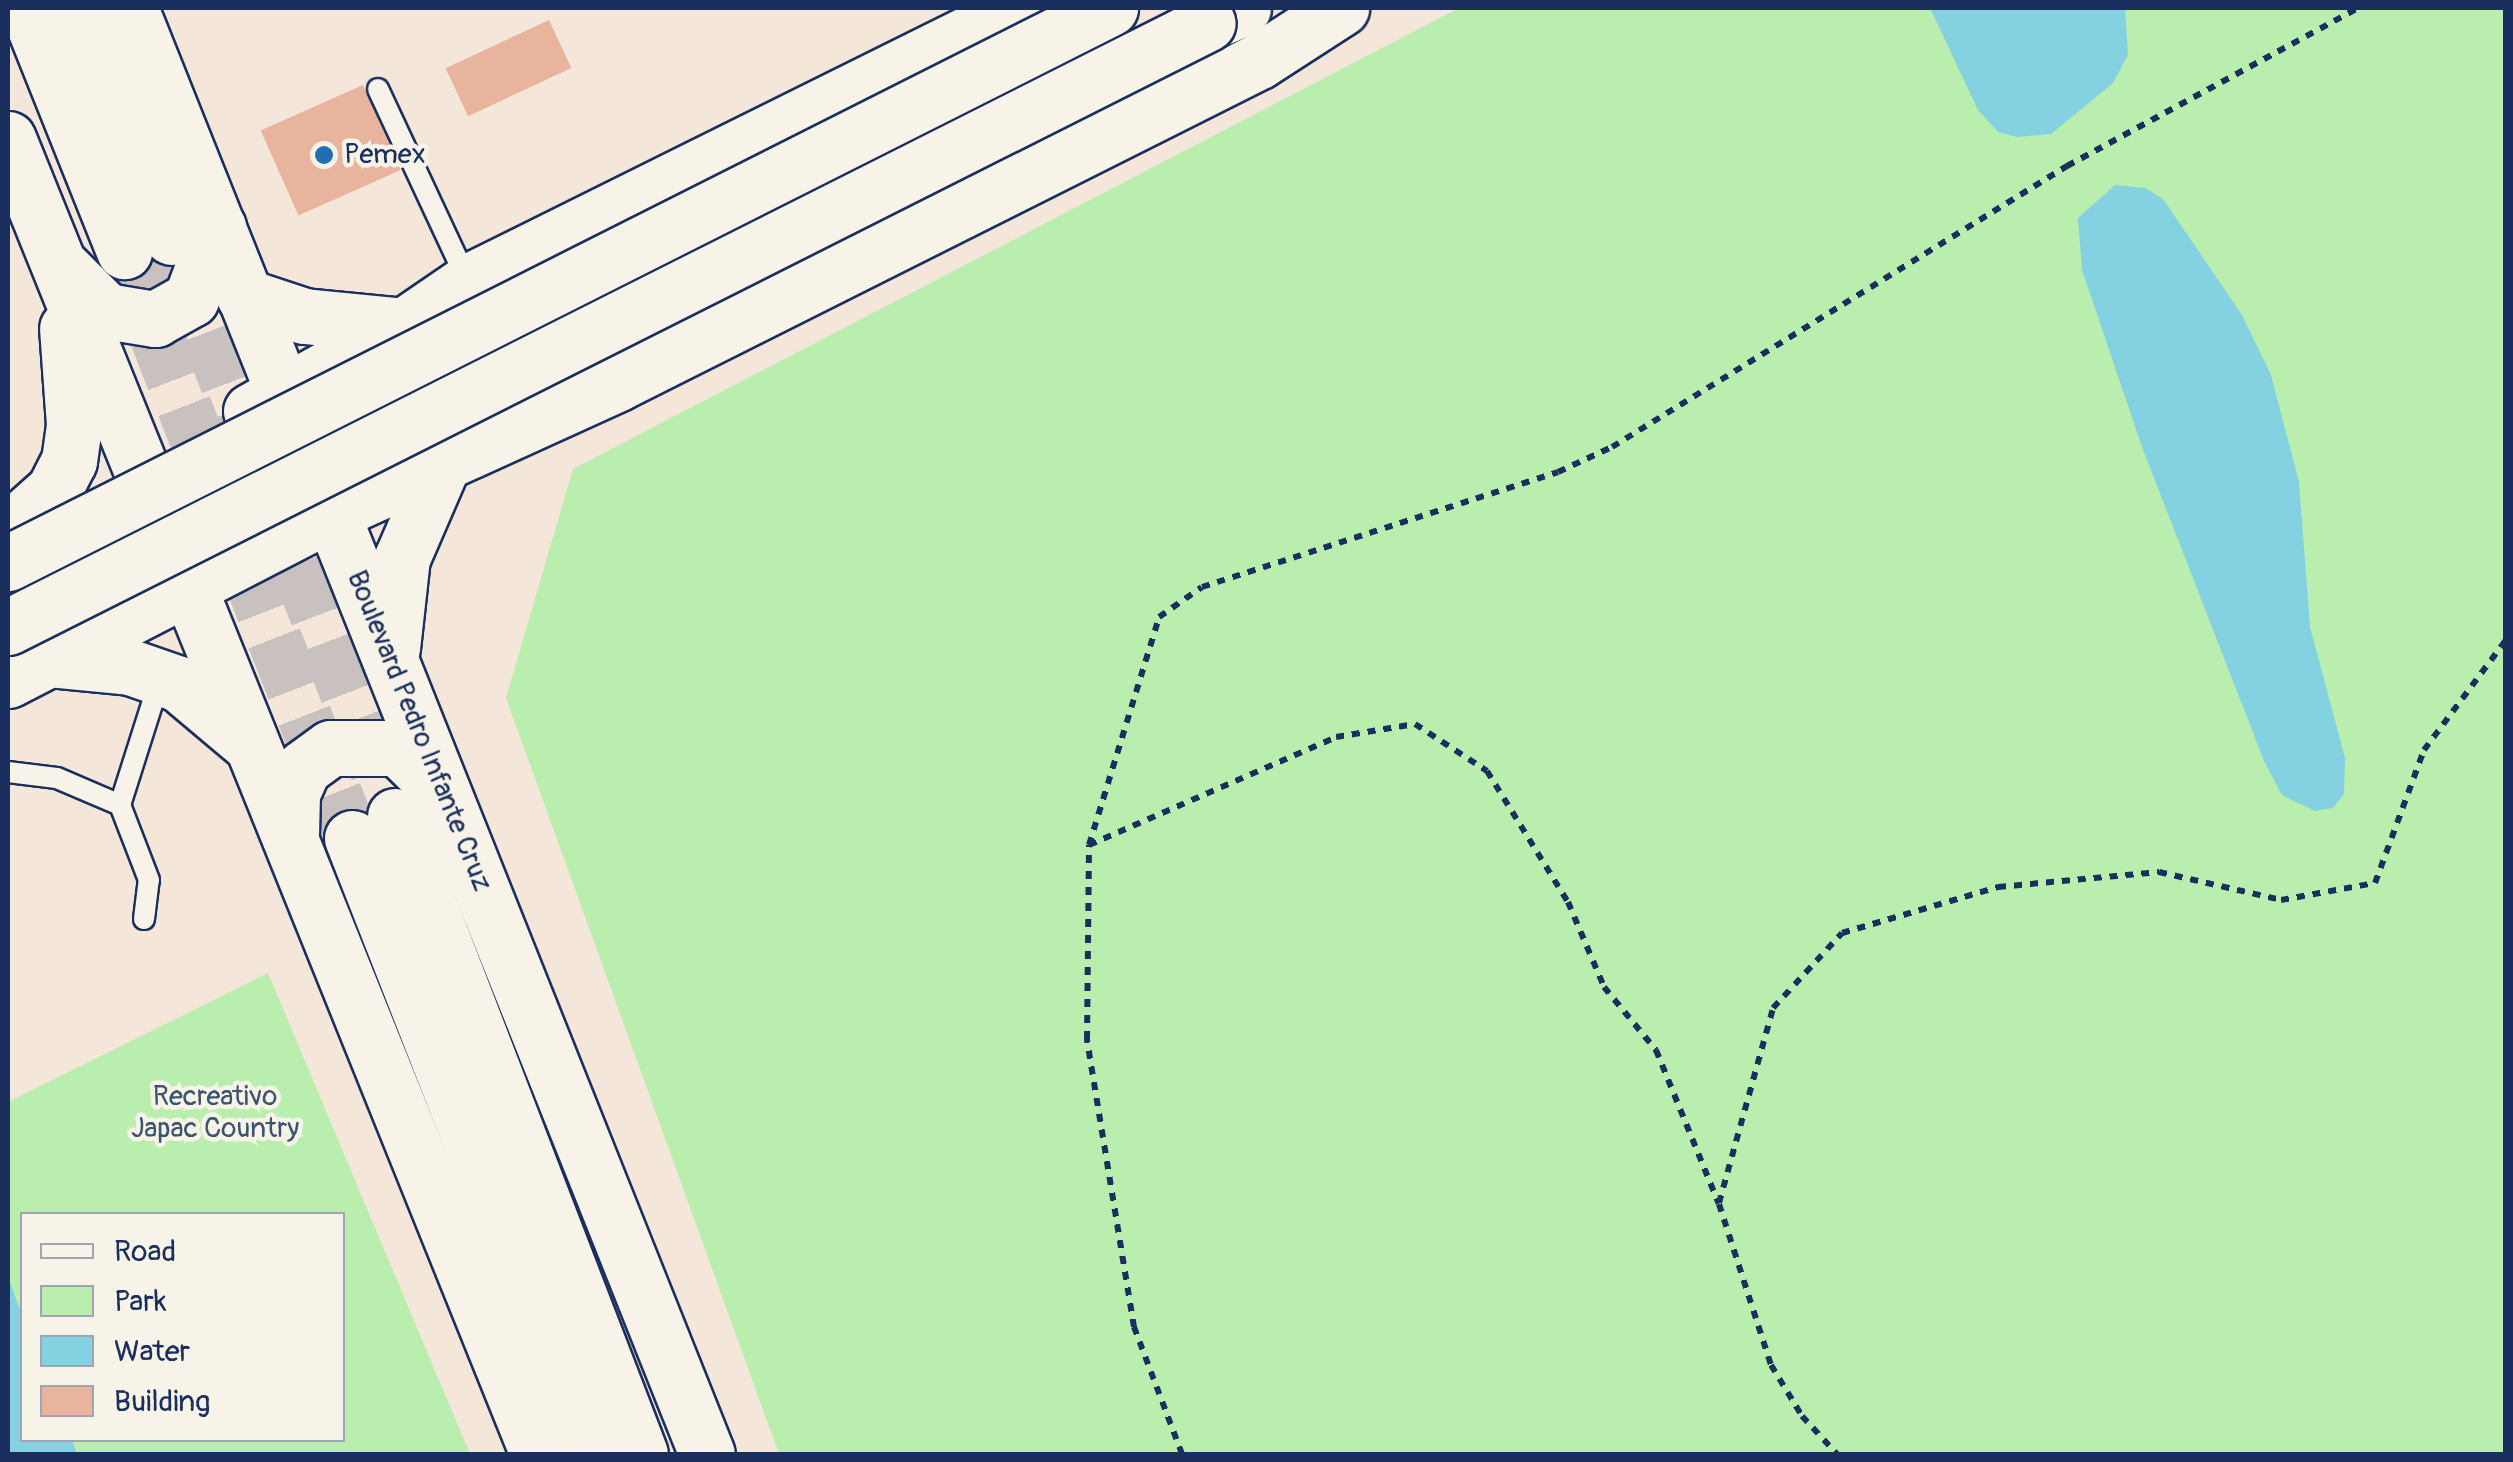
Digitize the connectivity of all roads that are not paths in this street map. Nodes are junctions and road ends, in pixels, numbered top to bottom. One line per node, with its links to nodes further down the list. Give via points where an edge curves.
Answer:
1 (28, 8): 10 (main road, Boulevard Pedro Infante Cruz)
2 (81, 8): 10 (main road, Boulevard Pedro Infante Cruz)
3 (130, 8): 10 (main road, Boulevard Pedro Infante Cruz)
4 (1020, 8): 12 (main road)
5 (1110, 8): 20 (main road, bridge)
6 (1341, 8): 16 (main road, via 1260,61 618,383)
7 (1226, 15): 22 (main road, bridge)
8 (378, 89): 12 (lane)
9 (8, 139): 11 (main road)
10 (171, 238): 11 (main road, via 191,299 155,320 106,311); 13 (main road, Boulevard Pedro Infante Cruz)
11 (62, 272): 17 (main road); 19 (main road, via 74,425 69,461 54,490)
12 (468, 282): 14 (main road)
13 (244, 296): 14 (main road, via 304,316); 15 (main road, Boulevard Pedro Infante Cruz)
14 (404, 326): 15 (main road)
15 (285, 394): 17 (main road); 18 (main road, Boulevard Pedro Infante Cruz)
16 (444, 461): 18 (main road); 24 (main road, via 412,526 392,600 391,645)
17 (141, 468): 19 (main road); 21 (main road)
18 (332, 513): 21 (main road); 24 (main road, Boulevard Pedro Infante Cruz)
19 (8, 533)
20 (8, 562)
21 (190, 587): 22 (main road); 25 (main road)
22 (21, 655): 23 (main road, via 130,667)
23 (161, 678): 25 (main road, via 207,706); 27 (lane)
24 (404, 699): 28 (main road, Boulevard Pedro Infante Cruz)
25 (256, 750): 29 (main road)
26 (8, 772): 27 (lane, via 56,778)
27 (120, 804): 30 (lane, via 149,880)
28 (397, 816): 29 (main road, via 398,748 331,748 298,780); 32 (main road, Boulevard Pedro Infante Cruz); 33 (main road, Boulevard Pedro Infante Cruz); 34 (main road, Boulevard Pedro Infante Cruz)
29 (292, 836): 31 (main road)
30 (144, 920)
31 (538, 1454)
32 (593, 1454)
33 (640, 1454)
34 (707, 1454)

